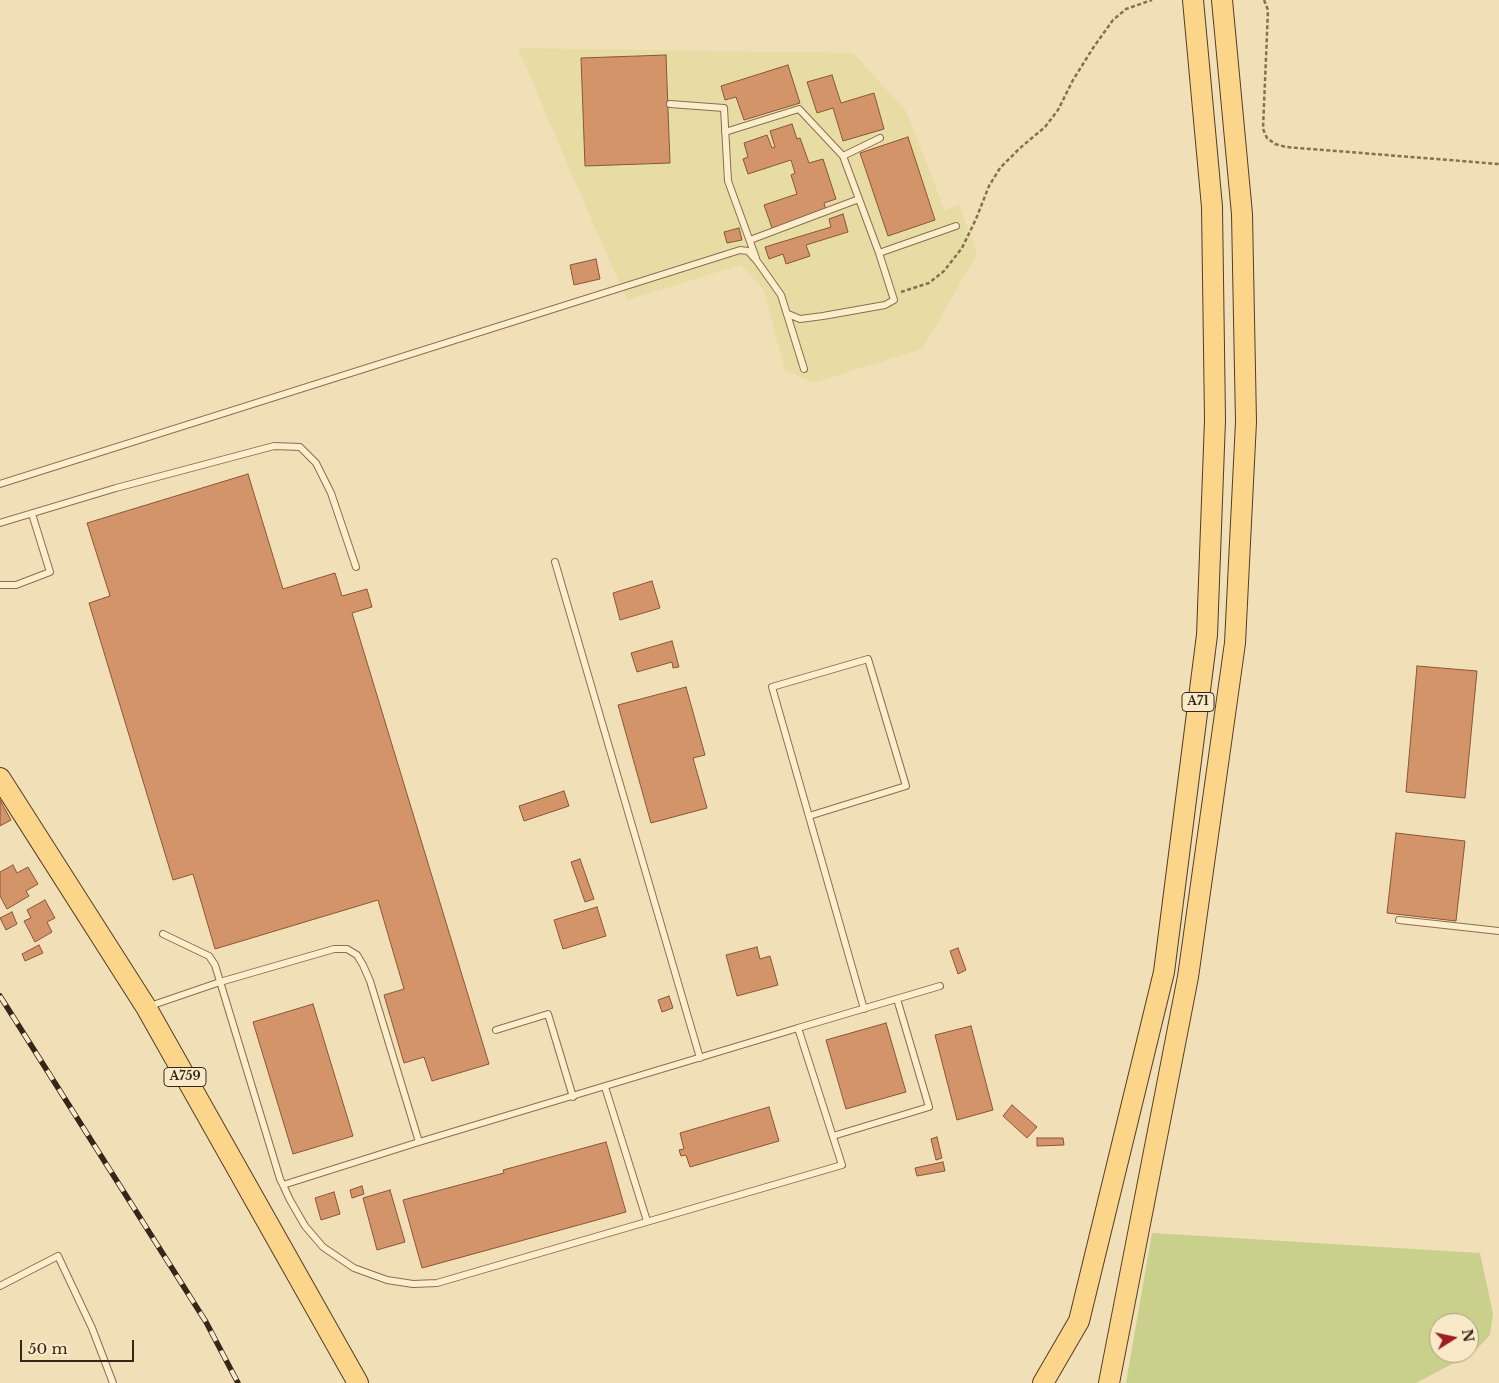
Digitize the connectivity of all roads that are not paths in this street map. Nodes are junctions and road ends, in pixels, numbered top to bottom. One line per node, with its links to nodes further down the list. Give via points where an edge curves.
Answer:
1 (1193, 0): 42 (main road, A71, via 1212,207 1215,420 1206,635 1164,972 1079,1321)
2 (1222, 0): 43 (main road, A71, via 1242,224 1246,422 1235,643 1188,977)
3 (670, 104): 4 (lane, via 724,108)
4 (725, 132): 6 (lane, via 799,110); 9 (lane, via 728,181)
5 (880, 138): 6 (lane)
6 (843, 156): 7 (lane)
7 (859, 199): 9 (lane); 10 (lane)
8 (956, 226): 10 (lane)
9 (750, 240): 11 (lane)
10 (879, 253): 12 (lane, via 894,300 885,305 800,319)
11 (757, 260): 12 (lane, via 781,295); 14 (lane, via 748,251 731,251)
12 (788, 314): 13 (lane)
13 (804, 369)
14 (0, 484)
15 (32, 514): 16 (lane); 18 (lane, via 274,446 300,447 316,463 331,493); 19 (lane, via 50,572 16,585)
16 (0, 523)
17 (555, 562): 32 (lane)
18 (356, 567)
19 (0, 586)
20 (0, 778): 28 (main road, A759)
21 (809, 816): 21 (lane, via 772,687 868,659 906,786); 29 (lane)
22 (1398, 920): 23 (lane)
23 (1499, 931)
24 (163, 934): 25 (lane, via 208,956 215,965)
25 (220, 982): 28 (lane); 36 (lane, via 334,949 347,949 356,954 370,981); 37 (lane)
26 (940, 986): 27 (lane)
27 (898, 999): 29 (lane); 35 (lane, via 929,1107)
28 (146, 1007): 41 (main road, A759)
29 (864, 1008): 30 (lane)
30 (798, 1028): 32 (lane); 35 (lane)
31 (496, 1030): 34 (lane, via 548,1014)
32 (700, 1058): 33 (lane)
33 (606, 1087): 34 (lane); 38 (lane)
34 (573, 1097): 36 (lane)
35 (833, 1136): 38 (lane, via 842,1165)
36 (419, 1142): 37 (lane)
37 (283, 1185): 38 (lane, via 305,1226 323,1246 354,1268 387,1280 413,1284 437,1283)
38 (647, 1221)
39 (0, 1286): 40 (lane, via 58,1256 92,1328)
40 (113, 1383)
41 (358, 1383)
42 (1044, 1383)
43 (1108, 1383)

